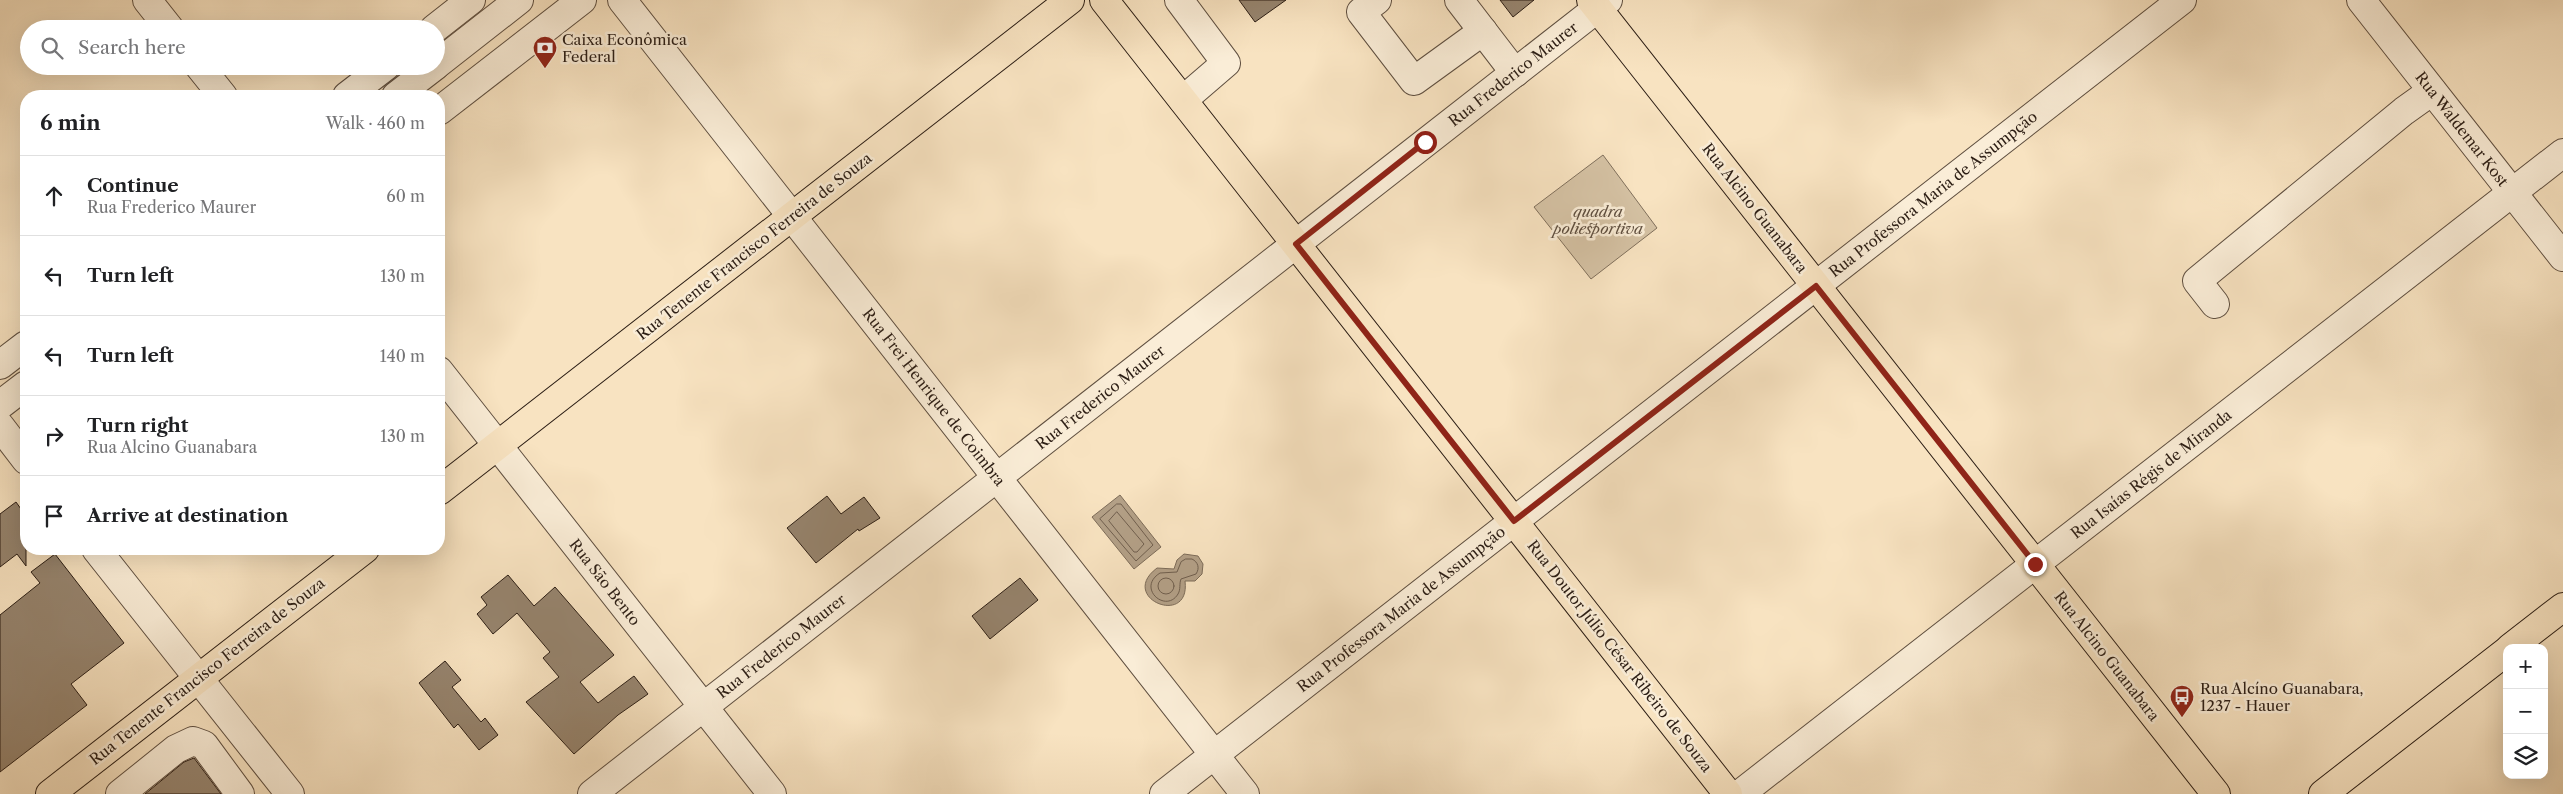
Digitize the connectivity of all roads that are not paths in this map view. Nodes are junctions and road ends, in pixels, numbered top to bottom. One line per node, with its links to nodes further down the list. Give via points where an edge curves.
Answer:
1 (147, 0): 14 (street)
2 (471, 0): 15 (street)
3 (520, 0): 17 (street)
4 (582, 0): 27 (street)
5 (622, 0): 30 (street, Rua Frei Henrique de Coimbra)
6 (1070, 0): 30 (main road, Rua Tenente Francisco Ferreira de Souza)
7 (1104, 0): 26 (main road, Rua Doutor Júlio César Ribeiro de Souza)
8 (1179, 0): 26 (street, via 1226,63)
9 (1377, 0): 16 (street, via 1361,12 1414,81)
10 (1459, 0): 16 (street)
11 (2182, 0): 33 (street, Rua Professora Maria de Assumpção)
12 (2361, 0): 25 (street, Rua Waldemar Kost)
13 (1599, 3): 18 (street, Rua Frederico Maurer); 33 (main road, Rua Alcino Guanabara)
14 (163, 20)
15 (445, 20)
16 (1483, 31): 18 (street)
17 (445, 58)
18 (1515, 73): 31 (street, Rua Frederico Maurer)
19 (206, 75): 22 (street)
20 (374, 75): 23 (street)
21 (423, 75): 24 (street)
22 (218, 90)
23 (355, 90)
24 (404, 90)
25 (2432, 90): 29 (street, Rua Waldemar Kost); 34 (street, via 2197,281)
26 (1183, 100): 31 (main road, Rua Doutor Júlio César Ribeiro de Souza)
27 (445, 106)
28 (2563, 153): 29 (street, Rua Isaías Régis de Miranda)
29 (2512, 193): 32 (street, Rua Waldemar Kost); 46 (street, Rua Isaías Régis de Miranda)
30 (792, 216): 40 (main road, Rua Tenente Francisco Ferreira de Souza); 41 (street, Rua Frei Henrique de Coimbra)
31 (1296, 244): 41 (street, Rua Frederico Maurer); 43 (main road, Rua Doutor Júlio César Ribeiro de Souza)
32 (2563, 257)
33 (1816, 286): 43 (street, Rua Professora Maria de Assumpção); 46 (main road, Rua Alcino Guanabara)
34 (2215, 304)
35 (20, 350): 36 (street)
36 (0, 365)
37 (445, 379): 40 (street, Rua São Bento)
38 (20, 390): 39 (street)
39 (0, 405)
40 (498, 445): 42 (main road, Rua Tenente Francisco Ferreira de Souza); 51 (street, Rua São Bento)
41 (997, 478): 51 (street, Rua Frederico Maurer); 52 (street, Rua Frei Henrique de Coimbra)
42 (445, 486)
43 (1514, 521): 52 (street, Rua Professora Maria de Assumpção); 61 (main road, Rua Doutor Júlio César Ribeiro de Souza)
44 (101, 555): 50 (street)
45 (357, 555): 50 (main road, Rua Tenente Francisco Ferreira de Souza)
46 (2035, 564): 62 (street, Rua Isaías Régis de Miranda); 63 (main road, Rua Alcino Guanabara)
47 (2563, 607): 48 (main road)
48 (2515, 644)
49 (2503, 654): 64 (main road)
50 (198, 678): 53 (main road, Rua Tenente Francisco Ferreira de Souza); 56 (street)
51 (703, 707): 57 (street, Rua Frederico Maurer); 58 (street, Rua São Bento)
52 (1214, 755): 59 (street, Rua Professora Maria de Assumpção); 60 (street, Rua Frei Henrique de Coimbra)
53 (50, 794)
54 (120, 794): 55 (street, via 176,749 193,741 204,745)
55 (240, 794)
56 (290, 794)
57 (592, 794)
58 (772, 794)
59 (1164, 794)
60 (1245, 794)
61 (1728, 794)
62 (1740, 794)
63 (2216, 794)
64 (2323, 794)

